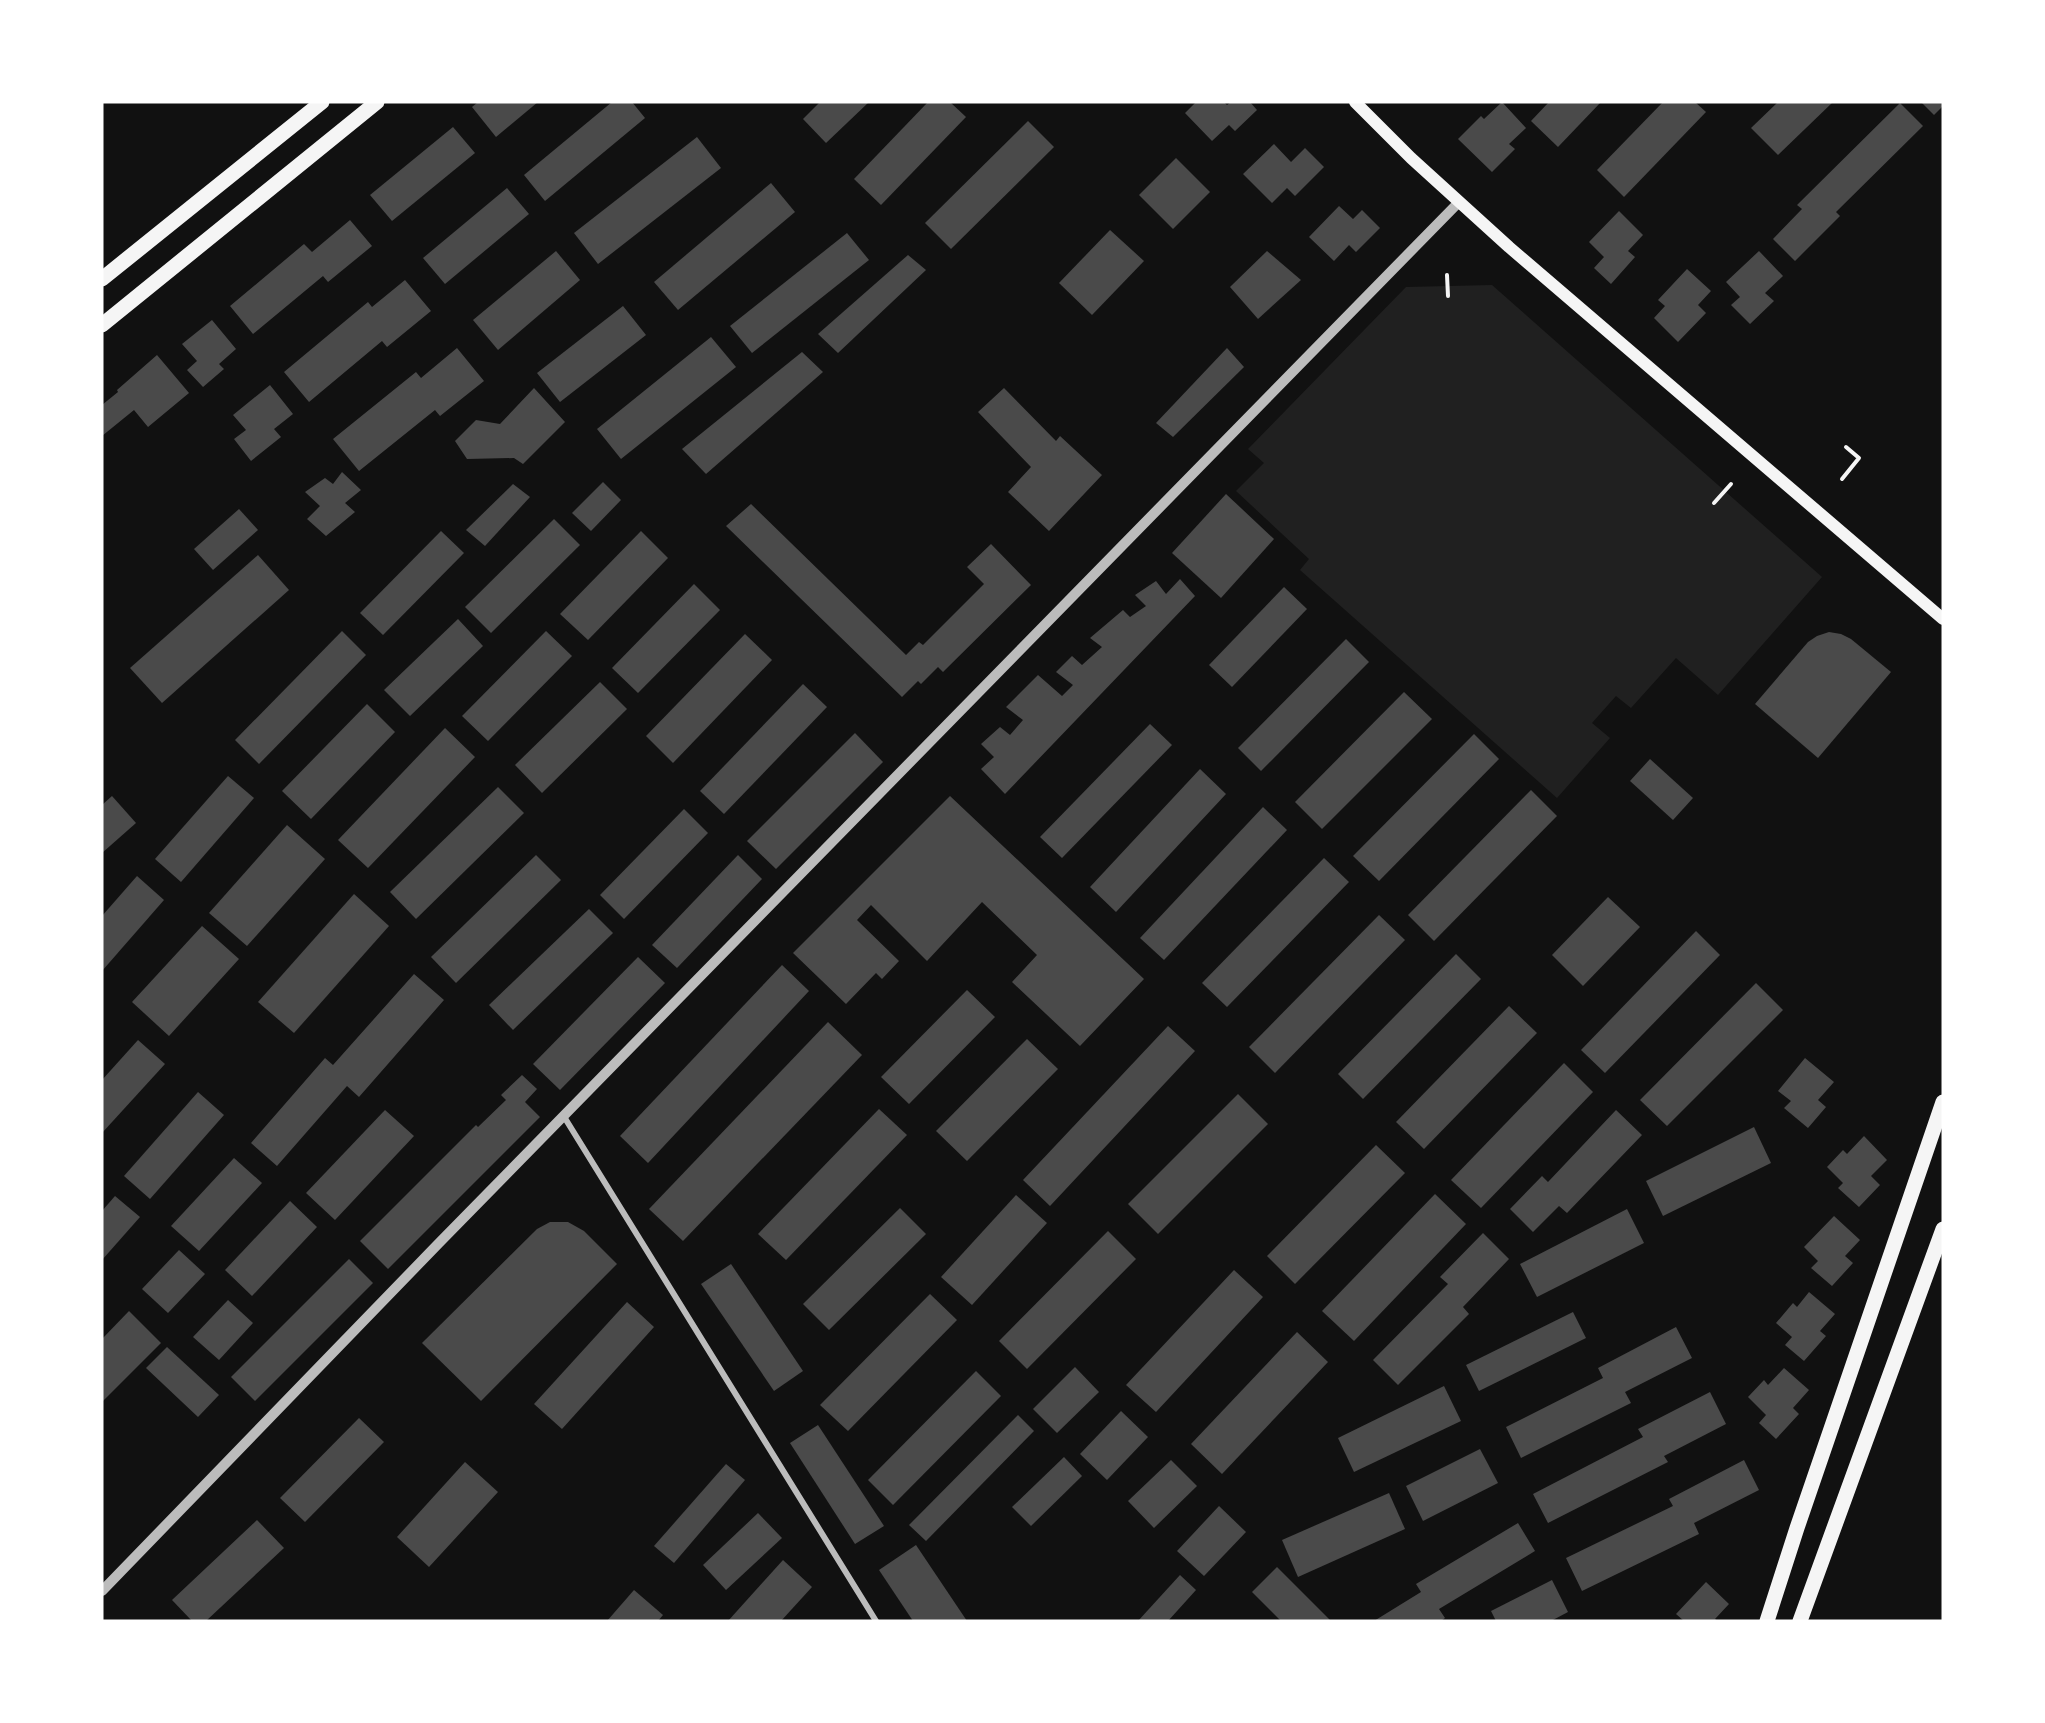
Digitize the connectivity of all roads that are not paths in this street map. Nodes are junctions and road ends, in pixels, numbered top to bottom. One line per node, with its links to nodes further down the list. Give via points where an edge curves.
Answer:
1 (322, 102): 5 (main road)
2 (377, 102): 6 (main road)
3 (1355, 102): 4 (main road)
4 (1459, 202): 7 (main road); 9 (street)
5 (102, 279)
6 (102, 325)
7 (1943, 619)
8 (1943, 1102): 13 (main road)
9 (563, 1115): 11 (street); 12 (street)
10 (1943, 1229): 14 (main road)
11 (102, 1591)
12 (876, 1621)
13 (1767, 1621)
14 (1800, 1621)

